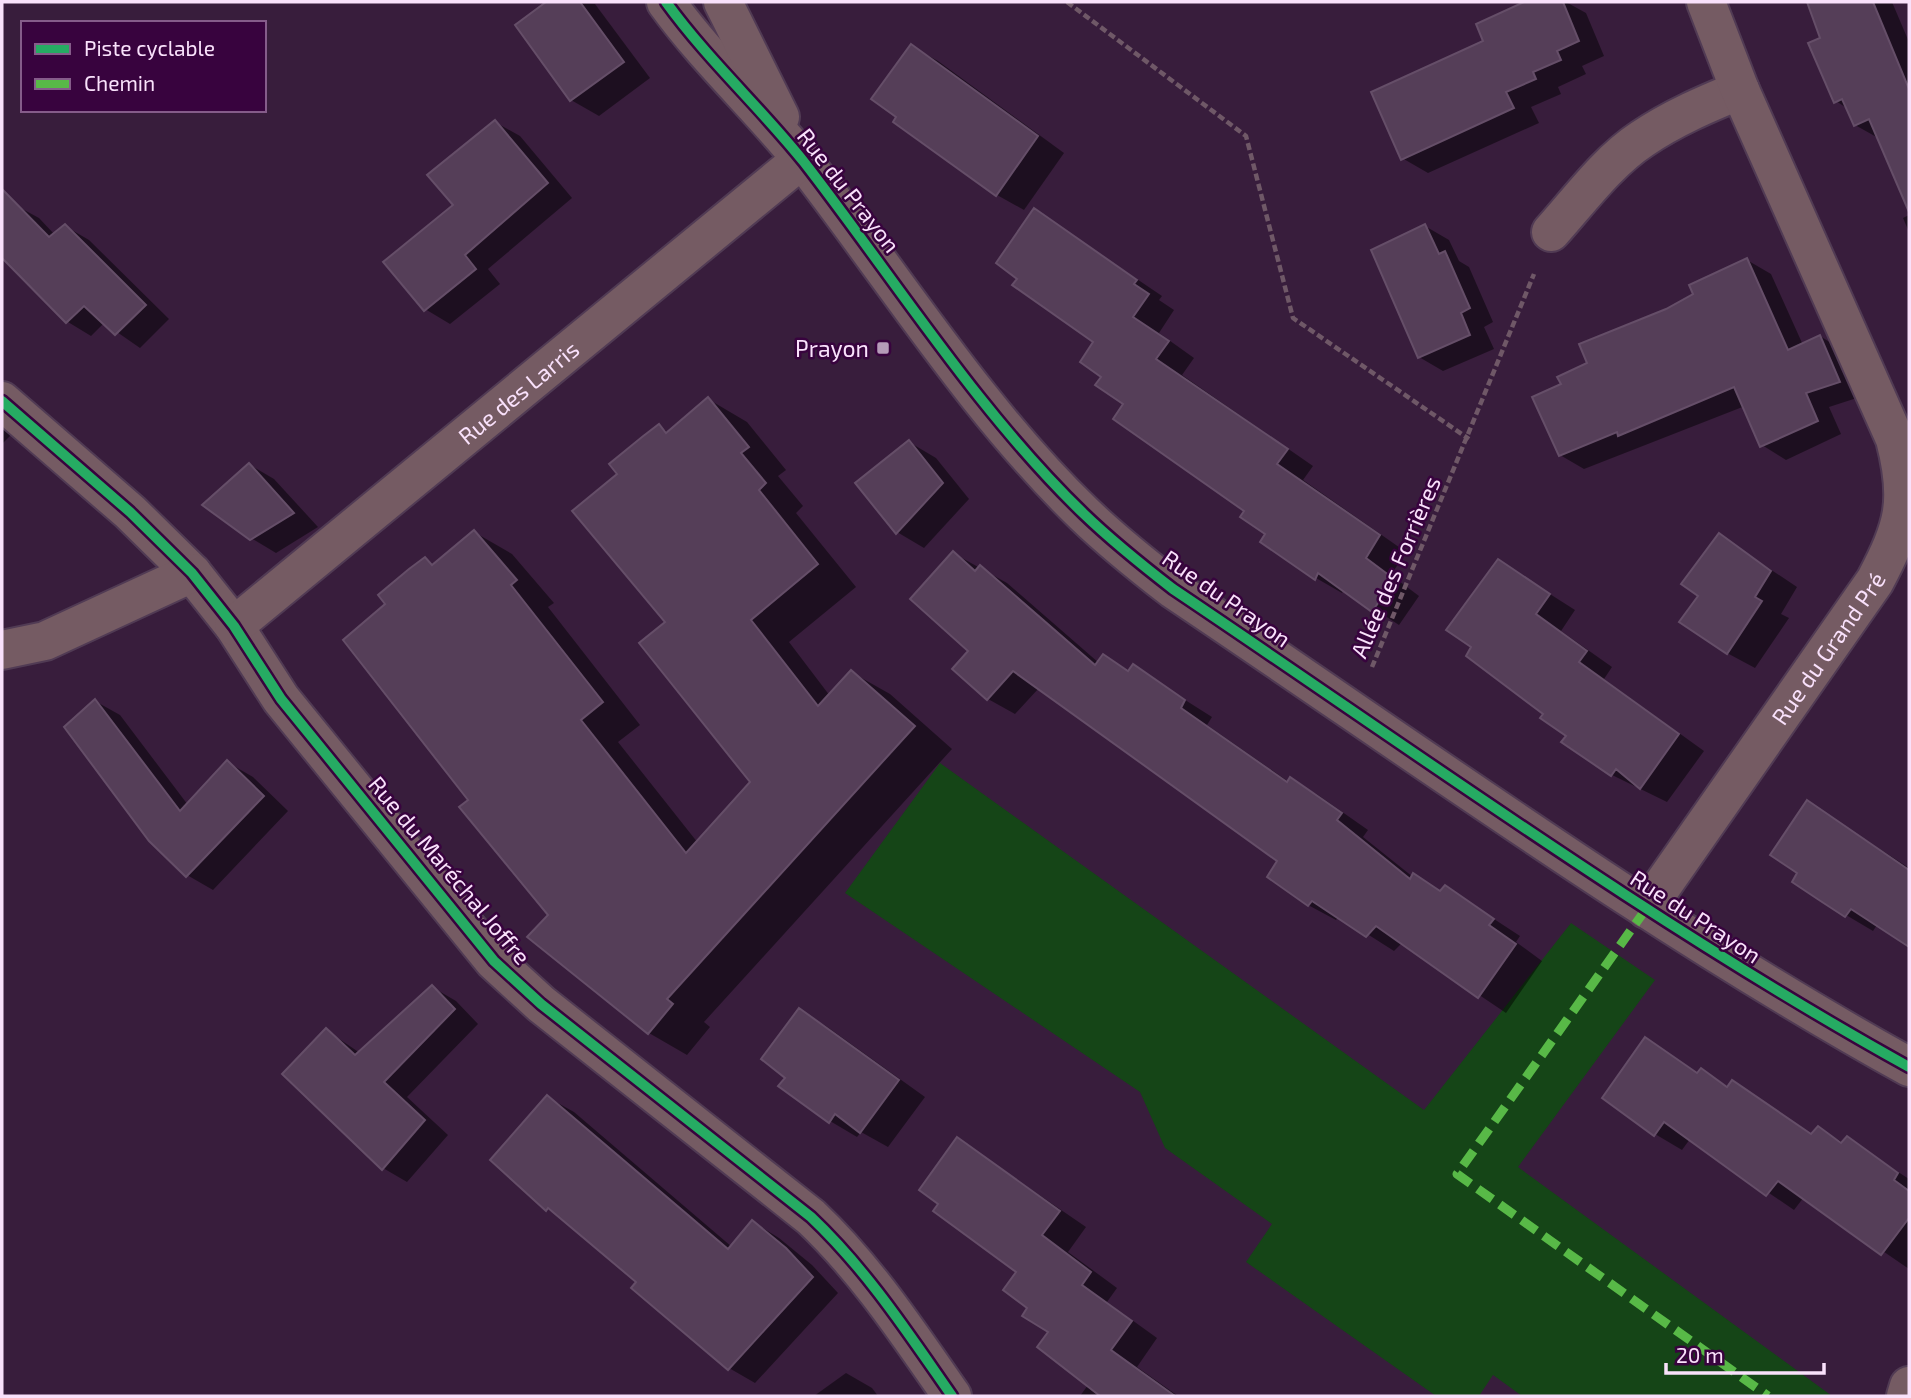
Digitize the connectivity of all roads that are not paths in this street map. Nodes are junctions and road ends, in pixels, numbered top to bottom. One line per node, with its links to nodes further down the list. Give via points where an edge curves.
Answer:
1 (1706, 2): 4 (street, Rue du Grand Pré)
2 (732, 5): 3 (street); 5 (street, Rue du Prayon)
3 (676, 16): 5 (street, Rue du Prayon)
4 (1740, 90): 6 (street, via 1683,114 1640,140); 11 (street, Rue du Grand Pré, via 1895,439 1905,478 1902,515 1875,582)
5 (802, 159): 9 (street, Rue des Larris); 11 (street, Rue du Prayon, via 1017,440 1084,514 1173,589)
6 (1551, 232)
7 (2, 401): 8 (street, Rue du Maréchal Joffre, via 130,512)
8 (192, 573): 9 (street, Rue du Maréchal Joffre); 10 (street, via 45,641)
9 (234, 626): 14 (street, Rue du Maréchal Joffre, via 281,699 494,961 541,1004 811,1217 848,1252)
10 (2, 650)
11 (1646, 909): 12 (street, Rue du Prayon, via 1800,1006)
12 (1909, 1067)
13 (1909, 1386): 15 (street)
14 (952, 1396)
15 (1906, 1396)

